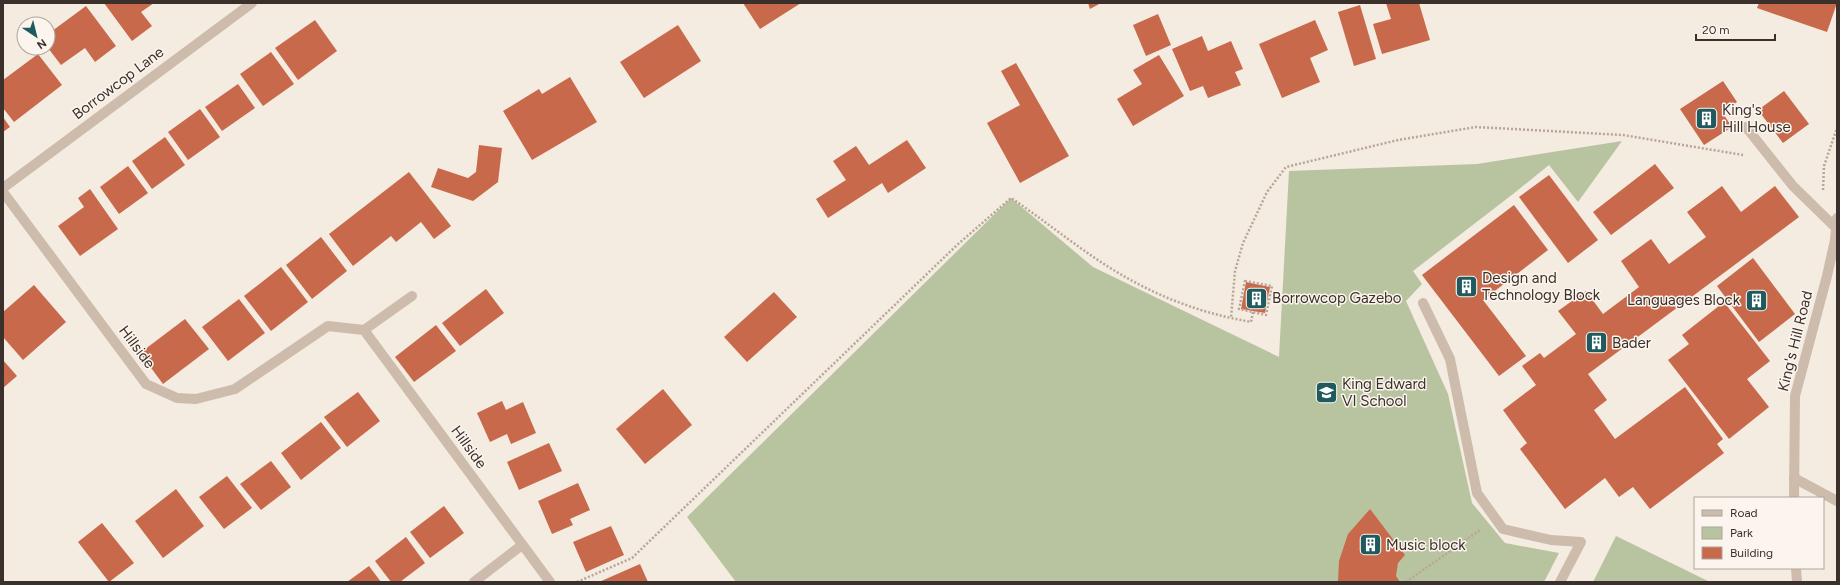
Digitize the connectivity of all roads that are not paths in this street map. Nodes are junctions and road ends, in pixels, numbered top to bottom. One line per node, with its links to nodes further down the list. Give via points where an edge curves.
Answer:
1 (252, 3): 3 (street, Borrowcop Lane)
2 (1746, 127): 5 (street, via 1793,186)
3 (3, 188)
4 (3, 192): 8 (street, Hillside, via 146,384 177,398 196,399 235,389 328,326)
5 (1836, 222): 9 (street, King's Hill Road, via 1827,276 1795,396)
6 (412, 296): 8 (street)
7 (1423, 303): 15 (street, via 1450,359 1477,494 1503,529 1551,540 1581,542)
8 (364, 330): 12 (street, Hillside)
9 (1794, 478): 10 (street, King's Hill Road); 11 (street)
10 (1794, 497)
11 (1837, 501)
12 (522, 545): 13 (street); 14 (street, Hillside)
13 (474, 582)
14 (550, 582)
15 (1560, 582)

